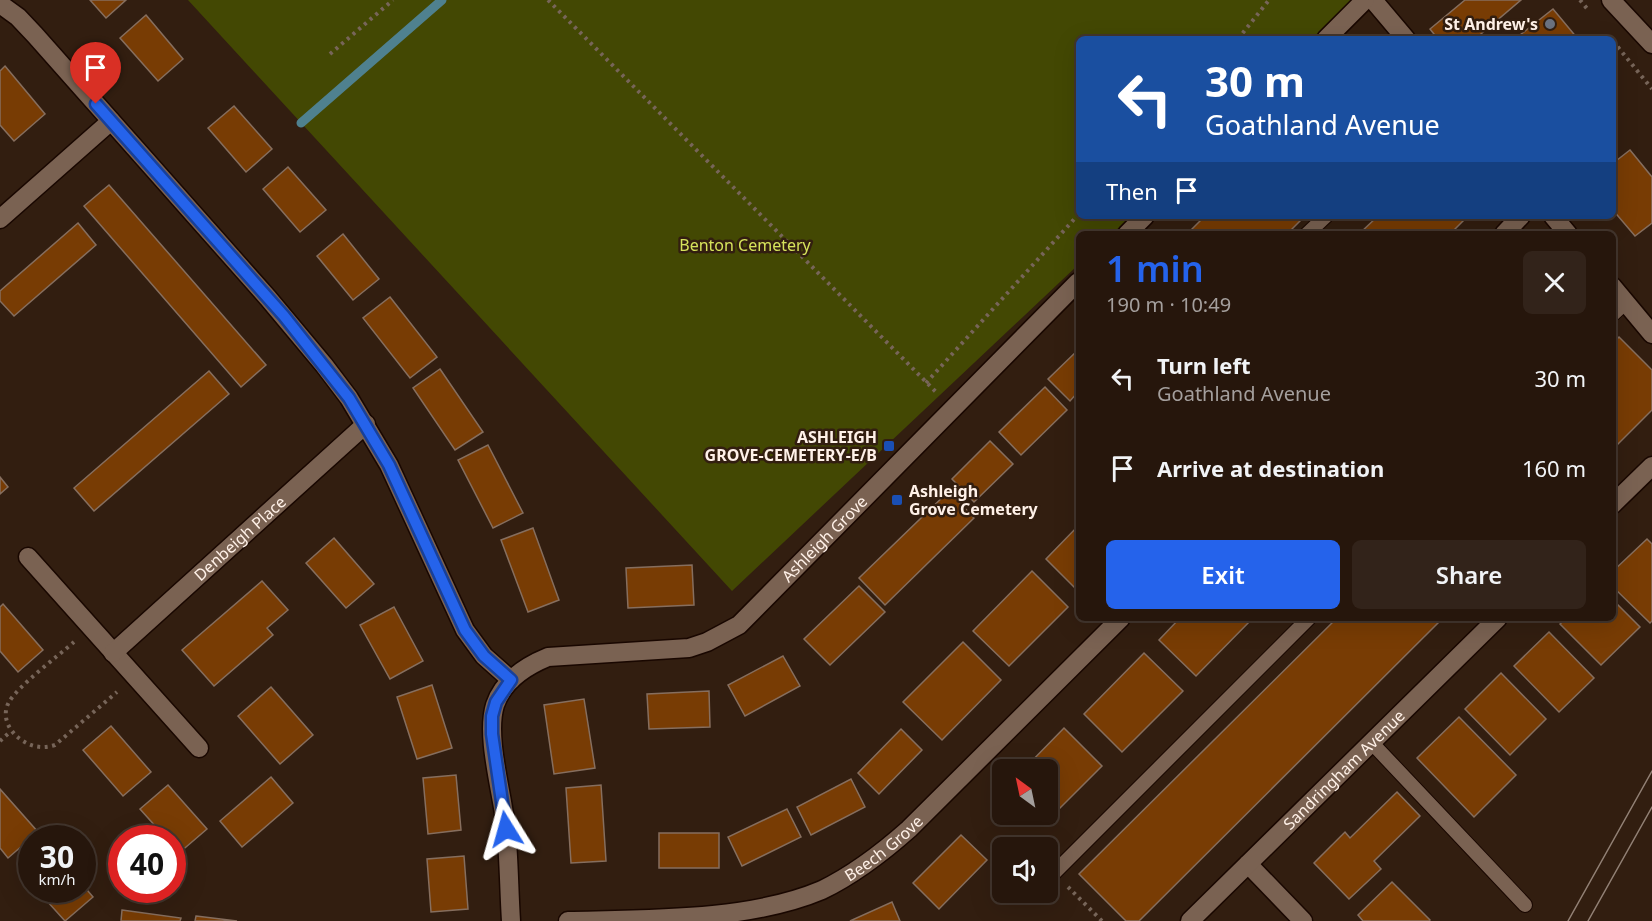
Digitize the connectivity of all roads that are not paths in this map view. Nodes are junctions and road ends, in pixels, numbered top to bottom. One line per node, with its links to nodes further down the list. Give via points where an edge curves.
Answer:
1 (1365, 0): 5 (street)
2 (1373, 0): 6 (street)
3 (1611, 0): 7 (street)
4 (0, 4): 8 (street, via 18,17)
5 (1329, 36)
6 (1403, 36)
7 (1652, 44)
8 (111, 121): 9 (street); 23 (street, via 299,334)
9 (0, 219)
10 (1142, 219): 14 (street)
11 (1323, 219): 15 (lane)
12 (1518, 219): 16 (street)
13 (1556, 219): 17 (street)
14 (1130, 231)
15 (1310, 231)
16 (1507, 231)
17 (1566, 231)
18 (1076, 284): 31 (street, Ashleigh Grove, via 739,625 689,648 548,657 532,663)
19 (1616, 291): 20 (street)
20 (1626, 302): 21 (lane); 22 (street)
21 (1616, 311)
22 (1652, 334)
23 (366, 424): 30 (street, Denbeigh Place); 31 (street, via 465,630 484,656)
24 (1652, 466): 25 (street)
25 (1616, 501)
26 (28, 557): 30 (street)
27 (1118, 621): 38 (street, Beech Grove, via 909,829 854,873 821,891 747,913)
28 (1306, 621): 35 (lane)
29 (1495, 621): 32 (street, Sandringham Avenue)
30 (113, 653): 33 (street)
31 (511, 680): 37 (street, via 492,716 506,829)
32 (1371, 742): 34 (street, Sandringham Avenue); 36 (lane)
33 (199, 748)
34 (1248, 864): 39 (street, Sandringham Avenue); 40 (street)
35 (1058, 869)
36 (1525, 906)
37 (511, 921)
38 (568, 921)
39 (1190, 921)
40 (1303, 921)

